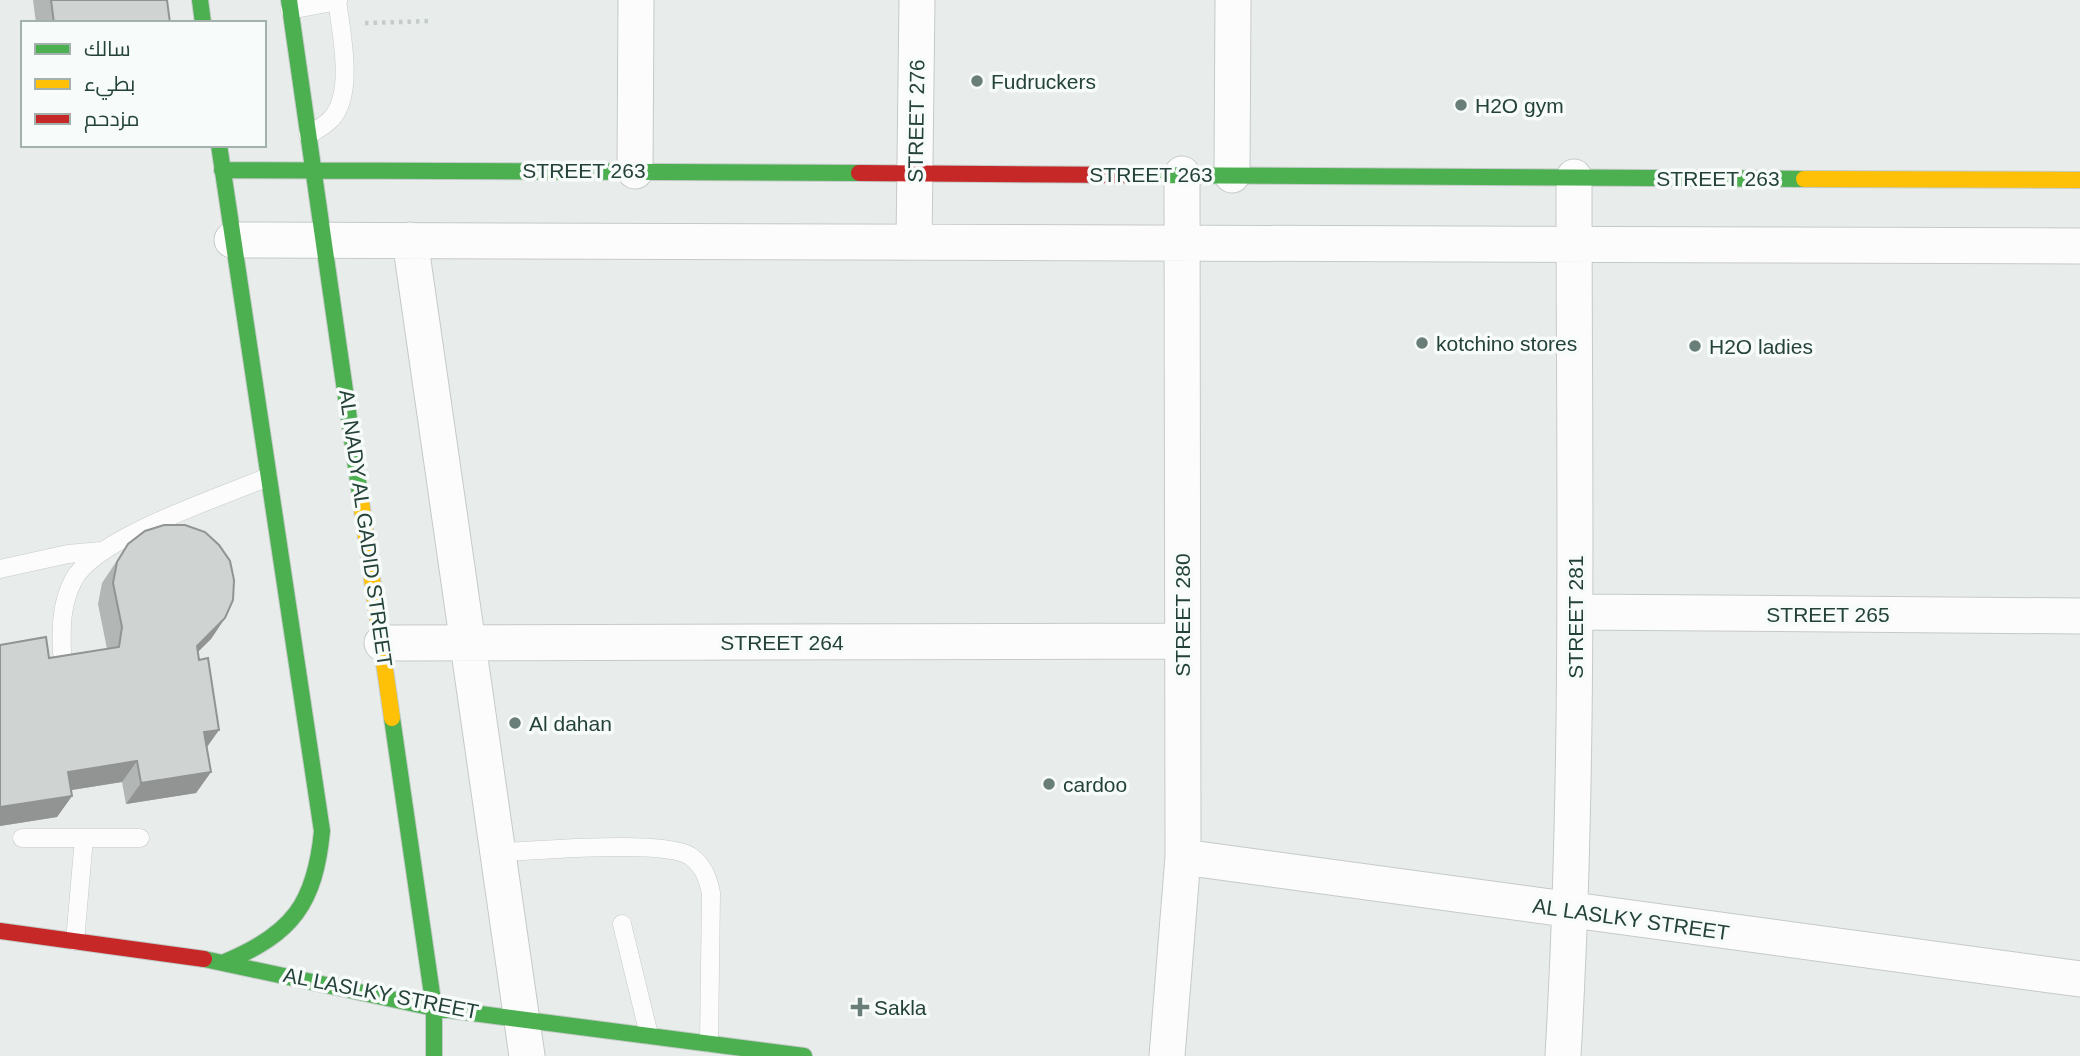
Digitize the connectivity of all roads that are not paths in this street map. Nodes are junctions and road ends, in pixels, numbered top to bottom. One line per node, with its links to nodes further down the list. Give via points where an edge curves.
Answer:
1 (200, 0): 7 (street)
2 (636, 0): 12 (street)
3 (917, 0): 13 (street, STREET 276)
4 (1233, 0): 15 (street)
5 (337, 1): 6 (lane); 8 (lane, via 345,68 341,104 332,118)
6 (290, 5): 8 (street, AL NADY AL GADID STREET)
7 (202, 21)
8 (308, 135): 10 (street, AL NADY AL GADID STREET)
9 (219, 147): 11 (street)
10 (313, 169): 11 (street, STREET 263); 12 (street, STREET 263); 19 (street, AL NADY AL GADID STREET)
11 (222, 170): 18 (street)
12 (635, 171): 13 (street, STREET 263)
13 (915, 172): 14 (street, STREET 263); 21 (street, STREET 276)
14 (1182, 174): 15 (street, STREET 263); 22 (street, STREET 280)
15 (1232, 175): 16 (street, STREET 263)
16 (1574, 177): 17 (street, STREET 263); 23 (street, STREET 281)
17 (2080, 180)
18 (232, 240): 19 (street); 25 (street)
19 (325, 240): 20 (street); 31 (street, AL NADY AL GADID STREET)
20 (410, 240): 21 (street); 32 (street)
21 (914, 242): 22 (street)
22 (1182, 243): 23 (street); 30 (street, STREET 280)
23 (1574, 244): 24 (street); 28 (street, STREET 281)
24 (2080, 246)
25 (268, 477): 26 (lane); 43 (street, via 322,831 320,866 308,900 287,928 259,950)
26 (100, 551): 27 (lane); 33 (lane, via 74,578 61,614)
27 (0, 569)
28 (1576, 612): 29 (street, STREET 265); 39 (street, STREET 281)
29 (2080, 616)
30 (1182, 641): 32 (street, STREET 264); 38 (street, STREET 280)
31 (382, 643): 32 (street, STREET 264); 45 (street, AL NADY AL GADID STREET)
32 (470, 643): 37 (street)
33 (62, 653)
34 (22, 838): 35 (lane)
35 (84, 838): 36 (lane); 42 (lane)
36 (140, 838)
37 (499, 852): 46 (street); 48 (lane, via 663,848 690,856 708,878 711,893)
38 (1183, 857): 39 (street, AL LASLKY STREET); 52 (street, STREET 280)
39 (1572, 912): 44 (street, AL LASLKY STREET); 53 (street, STREET 281)
40 (622, 924): 47 (lane)
41 (0, 931): 42 (street, AL LASLKY STREET)
42 (75, 941): 43 (street, AL LASLKY STREET)
43 (225, 962): 45 (street, AL LASLKY STREET)
44 (2080, 979)
45 (434, 1008): 46 (street, AL LASLKY STREET); 49 (street, AL NADY AL GADID STREET)
46 (523, 1018): 47 (street, AL LASLKY STREET); 50 (street)
47 (649, 1035): 48 (street, AL LASLKY STREET)
48 (709, 1043): 51 (street, AL LASLKY STREET)
49 (435, 1056)
50 (527, 1056)
51 (804, 1056)
52 (1167, 1056)
53 (1563, 1056)

